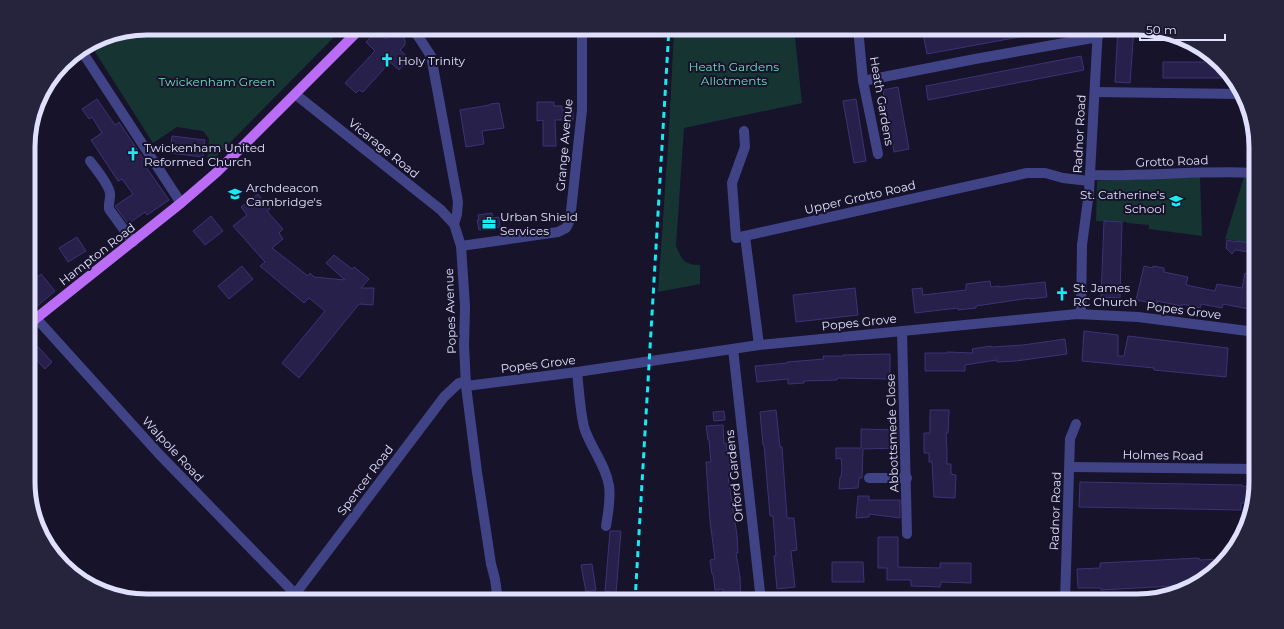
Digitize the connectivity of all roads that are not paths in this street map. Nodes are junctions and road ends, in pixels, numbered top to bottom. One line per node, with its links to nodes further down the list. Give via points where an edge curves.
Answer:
1 (354, 35): 10 (main road, Hampton Road)
2 (417, 35): 18 (street, Popes Avenue, via 431,56 458,202)
3 (582, 35): 21 (street, Grange Avenue, via 582,110 570,220 566,228 558,232)
4 (859, 35): 8 (street, Heath Gardens)
5 (1084, 35): 8 (street)
6 (1098, 35): 9 (street, Radnor Road)
7 (84, 55): 17 (street)
8 (863, 81): 13 (street, Heath Gardens)
9 (1095, 92): 11 (street); 16 (street, Radnor Road)
10 (295, 94): 17 (main road, Hampton Road); 18 (street, Vicarage Road, via 441,210)
11 (1235, 94)
12 (744, 130): 19 (street, via 745,147 732,183 736,238)
13 (878, 154)
14 (90, 161): 20 (street, via 110,194 109,209)
15 (1249, 173): 16 (street, Grotto Road)
16 (1090, 178): 19 (street, Upper Grotto Road, via 1063,178 1045,173 1027,173); 22 (street, Radnor Road, via 1082,245)
17 (182, 203): 20 (main road, Hampton Road)
18 (454, 224): 21 (street, Popes Avenue)
19 (745, 236): 27 (street)
20 (133, 242): 23 (main road, Hampton Road)
21 (461, 246): 30 (street, Popes Avenue)
22 (1081, 314): 25 (street, Popes Grove); 26 (street, Popes Grove, via 1138,317)
23 (35, 319)
24 (35, 323): 38 (street, Walpole Road)
25 (902, 331): 27 (street, Popes Grove); 35 (street, Abbottsmede Close)
26 (1249, 331)
27 (758, 345): 28 (street, Popes Grove)
28 (733, 349): 29 (street, Popes Grove); 41 (street, Orford Gardens)
29 (577, 372): 30 (street, Popes Grove); 36 (street, via 588,440 609,485)
30 (466, 383): 39 (street, Spencer Road, via 459,384 444,397); 40 (street, Popes Avenue, via 478,480)
31 (1076, 424): 32 (street, Radnor Road, via 1070,438)
32 (1070, 467): 33 (street, Holmes Road); 42 (street, Radnor Road)
33 (1249, 469)
34 (869, 478): 35 (street)
35 (906, 478): 37 (street, Abbottsmede Close)
36 (606, 526)
37 (907, 534)
38 (292, 594)
39 (299, 594)
40 (497, 594)
41 (760, 594)
42 (1065, 594)

